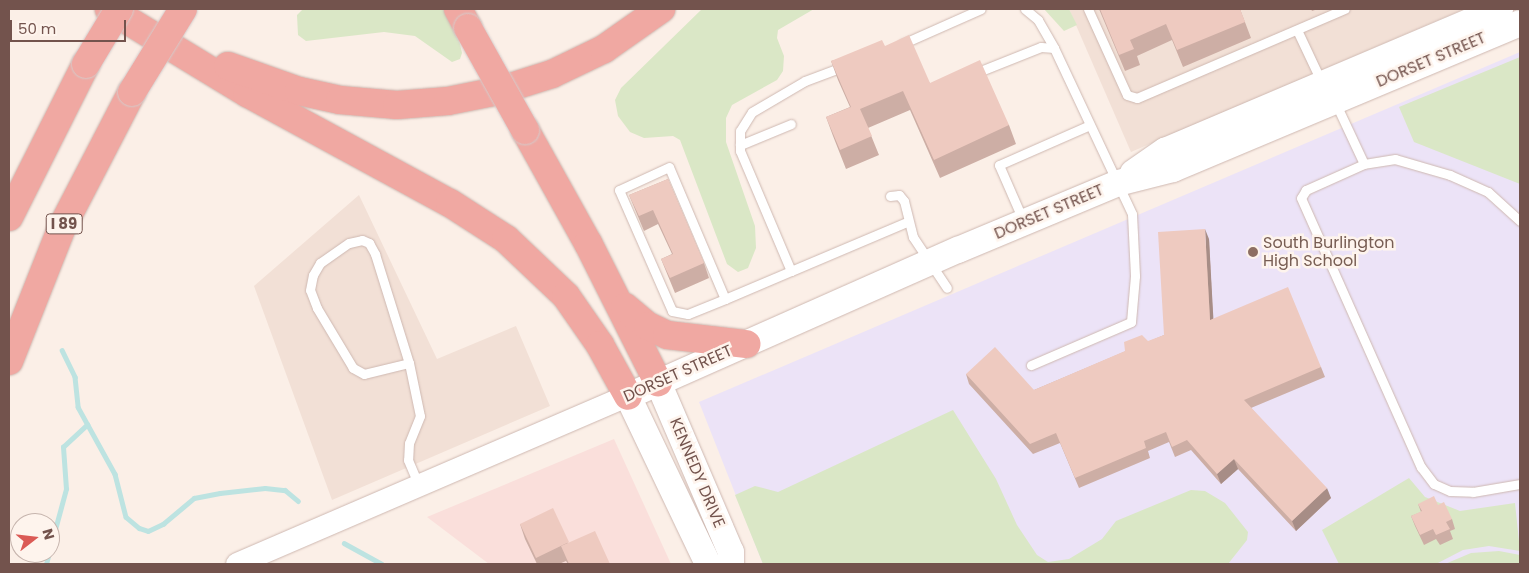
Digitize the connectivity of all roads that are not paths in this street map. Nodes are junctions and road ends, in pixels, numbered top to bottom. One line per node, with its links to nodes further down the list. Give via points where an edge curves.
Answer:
1 (109, 9): 13 (highway)
2 (119, 9): 25 (highway, bridge, via 86,64)
3 (183, 9): 35 (highway, I 89, bridge, via 132,92 62,227)
4 (661, 9): 13 (highway, via 604,49 552,74 473,97 413,104 350,101 298,91)
5 (981, 9): 14 (lane)
6 (1025, 9): 15 (lane, via 1038,20)
7 (1088, 9): 12 (lane, via 1126,95 1131,98)
8 (1346, 9): 12 (lane)
9 (1500, 9): 18 (main road, DORSET STREET)
10 (463, 18): 32 (highway, bridge)
11 (1520, 23): 18 (main road, DORSET STREET)
12 (1296, 30): 18 (lane)
13 (151, 32): 39 (highway, via 247,93 450,202 506,239 566,296 600,345)
14 (893, 48)
15 (1054, 48): 17 (lane, via 1041,47); 20 (lane)
16 (857, 61): 21 (lane, via 804,81 789,93 752,112 740,131)
17 (960, 79)
18 (1329, 92): 22 (lane); 23 (main road, DORSET STREET, via 1173,169)
19 (791, 124): 21 (lane)
20 (1090, 125): 23 (lane); 28 (lane, via 998,165)
21 (740, 145): 30 (lane)
22 (1364, 164): 26 (lane, via 1395,159 1450,175 1488,192); 40 (lane, via 1306,190 1302,204 1413,455 1434,484 1450,492 1473,492)
23 (1118, 183): 28 (main road, DORSET STREET); 37 (lane, via 1132,214 1135,276 1131,322)
24 (890, 196): 27 (lane, via 900,195 904,201)
25 (9, 217)
26 (1520, 221)
27 (907, 222): 29 (lane); 30 (lane)
28 (1024, 223): 29 (main road, DORSET STREET)
29 (928, 263): 31 (lane); 34 (main road, DORSET STREET)
30 (791, 271): 33 (lane)
31 (947, 288)
32 (614, 292): 34 (highway, via 632,313 656,331 675,337); 38 (highway)
33 (725, 299): 33 (lane, via 688,314 672,311 618,190 669,167)
34 (746, 344): 38 (main road, DORSET STREET)
35 (9, 361)
36 (409, 363): 36 (lane, via 375,254 369,243 362,240 349,243 320,263 313,275 310,290 317,308 353,368 369,373); 41 (lane, via 420,416 409,443 408,460)
37 (1031, 365)
38 (658, 382): 39 (main road, DORSET STREET); 44 (main road, KENNEDY DRIVE, via 731,552)
39 (628, 396): 41 (street, DORSET STREET); 43 (main road, KENNEDY DRIVE)
40 (1520, 484)
41 (419, 486): 42 (street, DORSET STREET)
42 (236, 564)
43 (708, 564)
44 (731, 564)

